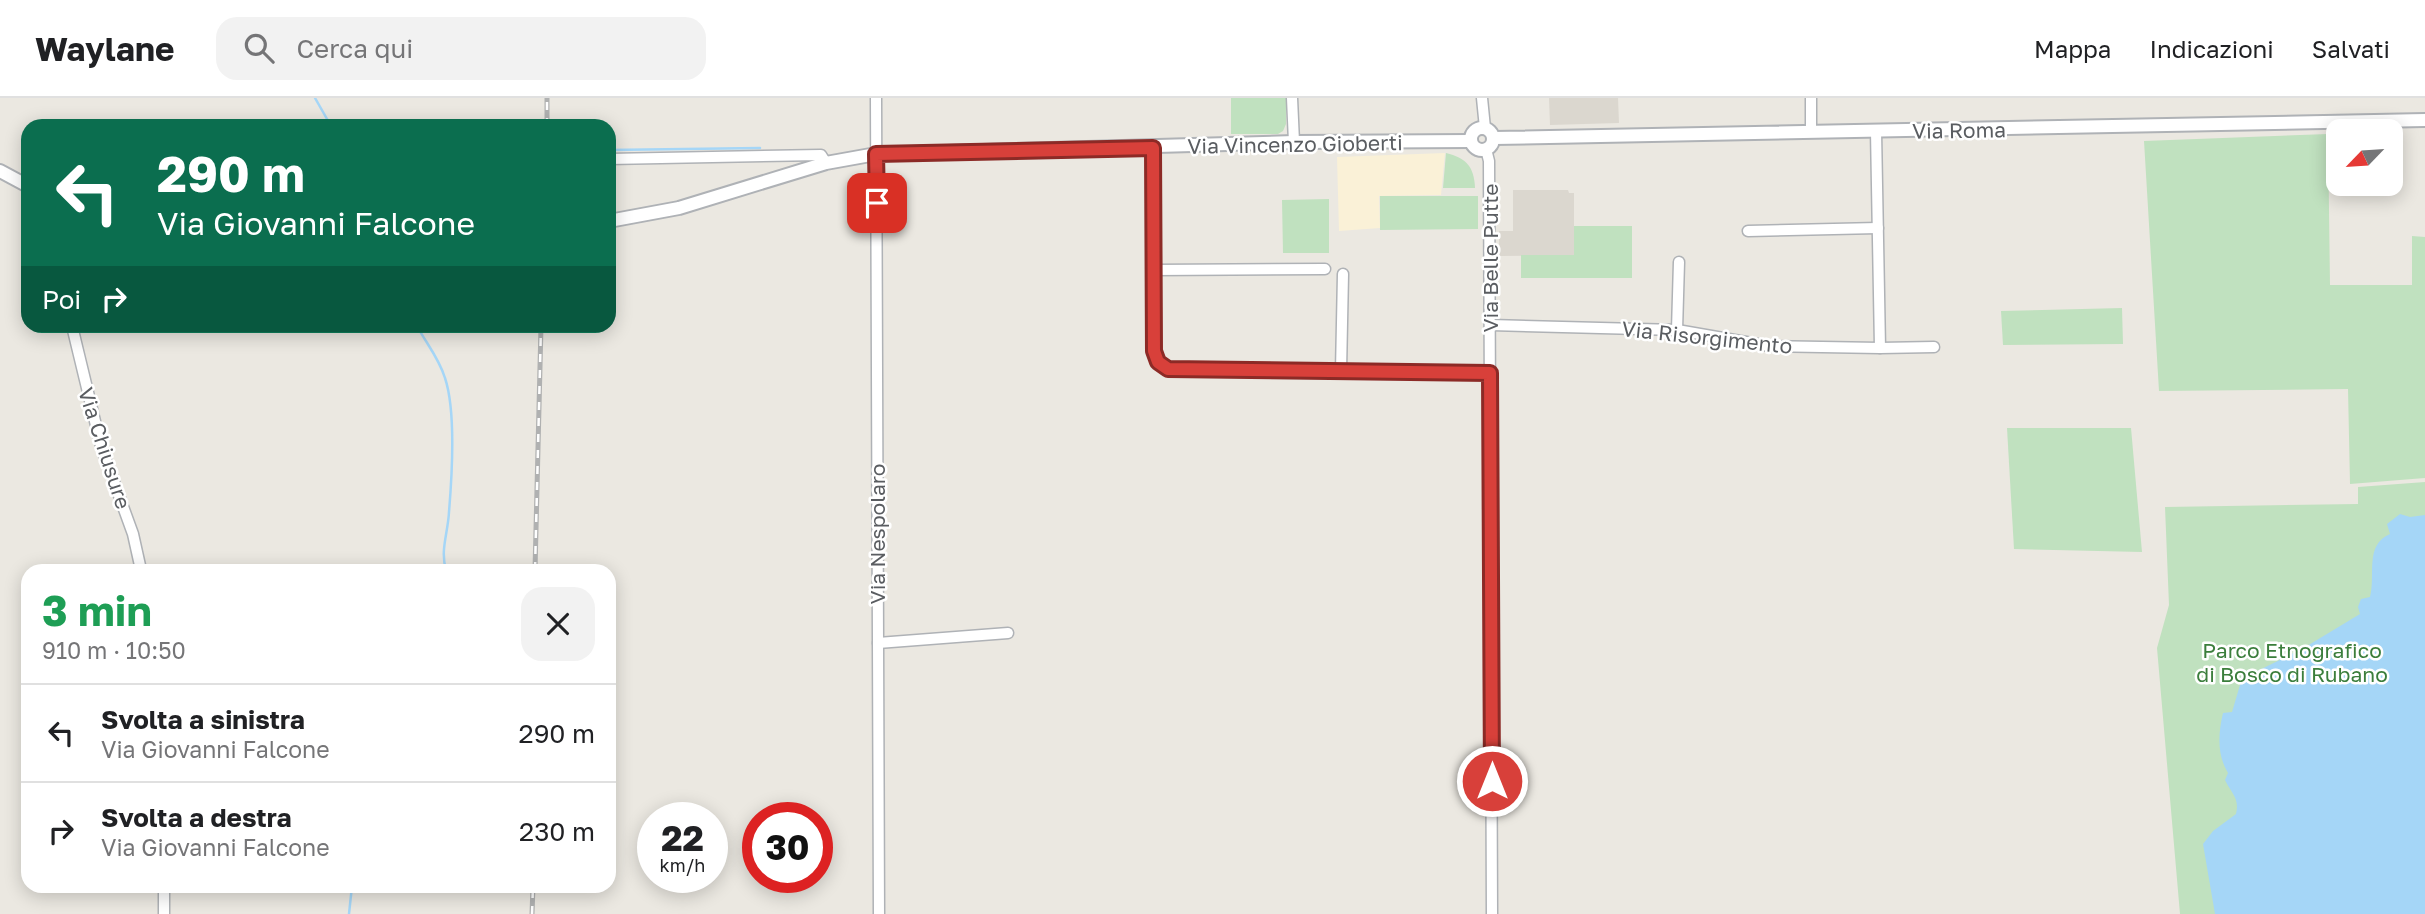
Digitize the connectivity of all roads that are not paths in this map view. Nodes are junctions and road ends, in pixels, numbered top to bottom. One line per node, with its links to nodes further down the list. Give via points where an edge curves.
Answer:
1 (876, 98): 13 (street, Via Nespolaro)
2 (1293, 98): 10 (street)
3 (1482, 98): 8 (street)
4 (1811, 98): 7 (street)
5 (2425, 120): 6 (street, Via Roma)
6 (1876, 131): 7 (street, Via Roma); 19 (street)
7 (1811, 132): 8 (street, Via Roma)
8 (1489, 133): 9 (street, via 1474,131); 12 (street, via 1492,145)
9 (1471, 141): 10 (street, Via Vincenzo Gioberti); 12 (street)
10 (1294, 142): 11 (street, Via Vincenzo Gioberti)
11 (1153, 148): 13 (street, Via Vincenzo Gioberti); 23 (street)
12 (1486, 149): 25 (street, Via Belle Putte)
13 (876, 154): 15 (street, Via Vincenzo Gioberti); 34 (street, Via Nespolaro)
14 (616, 159): 15 (street, Via Vincenzo Gioberti, via 821,155)
15 (825, 163): 18 (street, Via Vincenzo Gioberti, via 717,198)
16 (0, 171): 17 (street)
17 (21, 182)
18 (616, 220)
19 (1878, 228): 20 (street); 29 (street)
20 (1748, 231)
21 (1679, 262): 26 (street)
22 (1325, 269): 23 (street)
23 (1153, 270): 30 (street, via 1154,351 1158,362 1168,369)
24 (1343, 274): 30 (street)
25 (1491, 324): 26 (street, Via Risorgimento); 31 (street, Via Belle Putte)
26 (1677, 330): 29 (street, Via Risorgimento, via 1769,346)
27 (74, 333): 32 (street, Via Chiusure, via 101,446 134,534)
28 (1934, 347): 29 (street, Via Risorgimento)
29 (1880, 348)
30 (1341, 371): 31 (street)
31 (1490, 373): 38 (street, Via Belle Putte)
32 (140, 564)
33 (1008, 633): 34 (street)
34 (878, 643): 37 (street, Via Nespolaro)
35 (164, 893): 36 (street)
36 (164, 914)
37 (878, 914)
38 (1492, 914)

